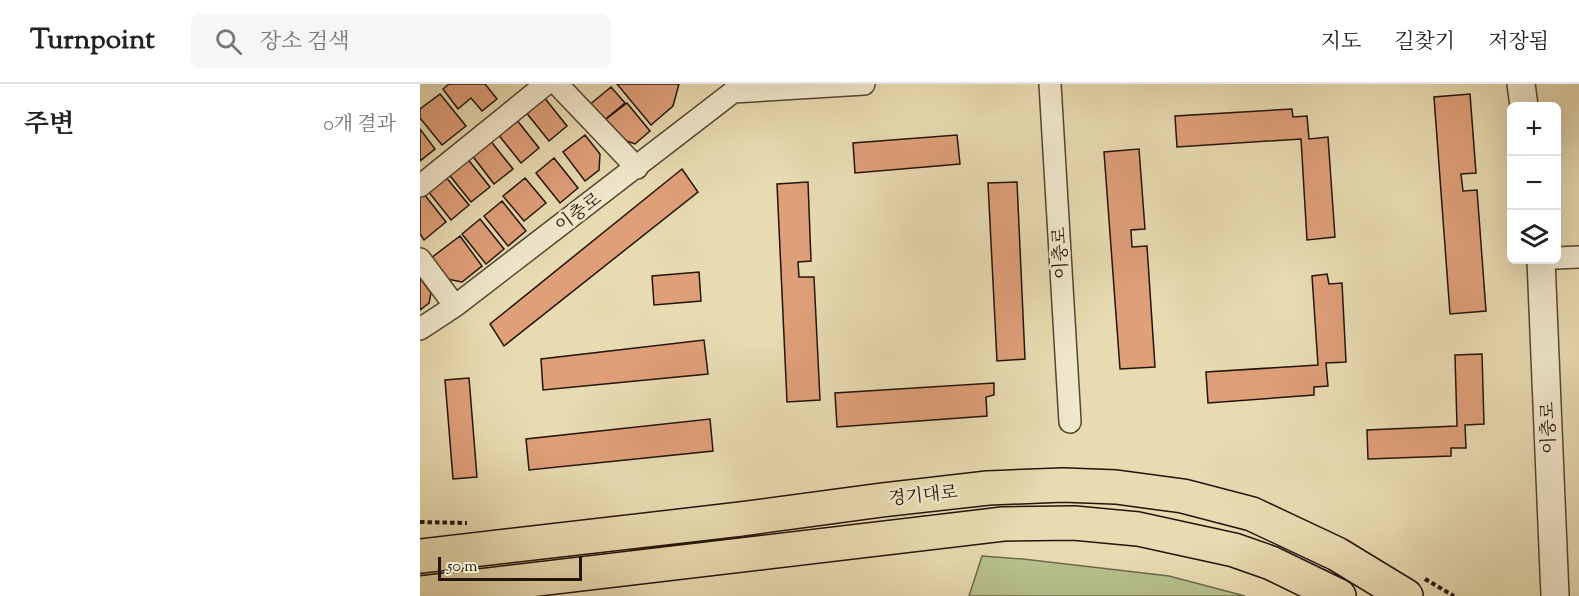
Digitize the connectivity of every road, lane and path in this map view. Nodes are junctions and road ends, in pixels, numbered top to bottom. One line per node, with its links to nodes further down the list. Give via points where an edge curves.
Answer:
1 (546, 84): 9 (street)
2 (557, 84): 8 (street)
3 (864, 84): 6 (street, 이충로)
4 (1050, 84): 16 (street, 이충로)
5 (1521, 84): 7 (street)
6 (730, 88): 8 (street, 이충로)
7 (1523, 102)
8 (637, 168): 14 (street, 이충로)
9 (420, 186)
10 (1579, 257): 11 (street)
11 (1561, 258)
12 (420, 259): 14 (street)
13 (1541, 264): 21 (street, 이충로)
14 (455, 306): 15 (street, 이충로)
15 (420, 329)
16 (1070, 422)
17 (420, 556): 20 (main road, 경기대로, via 988,488 1063,485 1183,495 1252,514 1337,554)
18 (420, 593): 19 (main road, 경기대로, via 1003,524 1074,523 1138,529 1234,550)
19 (1339, 596)
20 (1406, 596)
21 (1556, 596)

